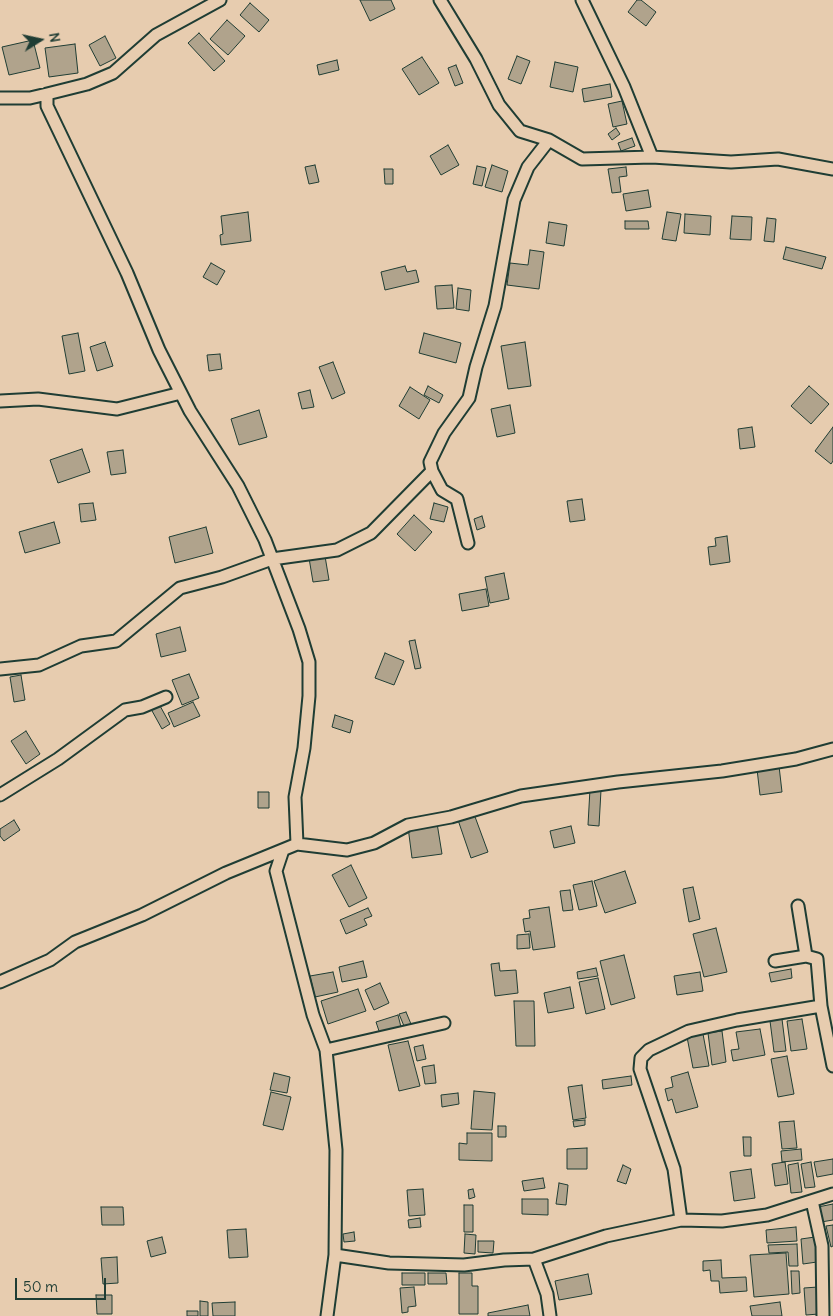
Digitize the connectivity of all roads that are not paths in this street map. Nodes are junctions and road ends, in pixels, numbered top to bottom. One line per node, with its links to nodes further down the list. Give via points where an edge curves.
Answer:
1 (220, 0): 5 (street, via 156,35 113,73)
2 (440, 0): 6 (street, via 499,105 520,132)
3 (582, 0): 7 (street, via 624,87)
4 (0, 98): 5 (street)
5 (47, 100): 9 (street)
6 (549, 140): 7 (street, via 582,159); 11 (street, via 528,167 514,200 495,306 469,398 444,434 430,462)
7 (652, 157): 8 (street, via 731,162 778,159)
8 (833, 169)
9 (181, 393): 10 (street, via 117,409 38,399); 13 (street, via 238,486)
10 (0, 401)
11 (432, 471): 12 (street, via 442,490 457,499); 13 (street, via 371,533 337,550)
12 (468, 543)
13 (272, 559): 14 (street, via 180,588 116,641 81,646 39,665); 18 (street, via 309,662 304,748 295,797)
14 (0, 670)
15 (166, 697): 17 (street, via 125,710 58,759)
16 (833, 749): 18 (street, via 796,759 722,771 522,796 451,817 408,825 374,842 347,850)
17 (0, 795)
18 (297, 844): 19 (street)
19 (283, 850): 20 (street); 21 (street)
20 (256, 860): 21 (street); 25 (street, via 142,915 75,942 50,960)
21 (276, 871): 28 (street, via 312,1015)
22 (798, 906): 23 (street)
23 (806, 956): 24 (street); 26 (street, via 817,959)
24 (774, 961)
25 (0, 982)
26 (821, 1006): 29 (street); 32 (street, via 689,1031 649,1050 641,1058 640,1069 674,1169)
27 (444, 1023): 28 (street)
28 (326, 1050): 33 (street, via 336,1150)
29 (833, 1066)
30 (833, 1194): 31 (street)
31 (812, 1201): 32 (street, via 767,1215 722,1221); 37 (street, via 822,1246)
32 (681, 1220): 34 (street, via 606,1236)
33 (335, 1255): 34 (street, via 389,1262 464,1265); 35 (street)
34 (534, 1260): 36 (street, via 547,1294)
35 (327, 1316)
36 (550, 1316)
37 (823, 1316)

